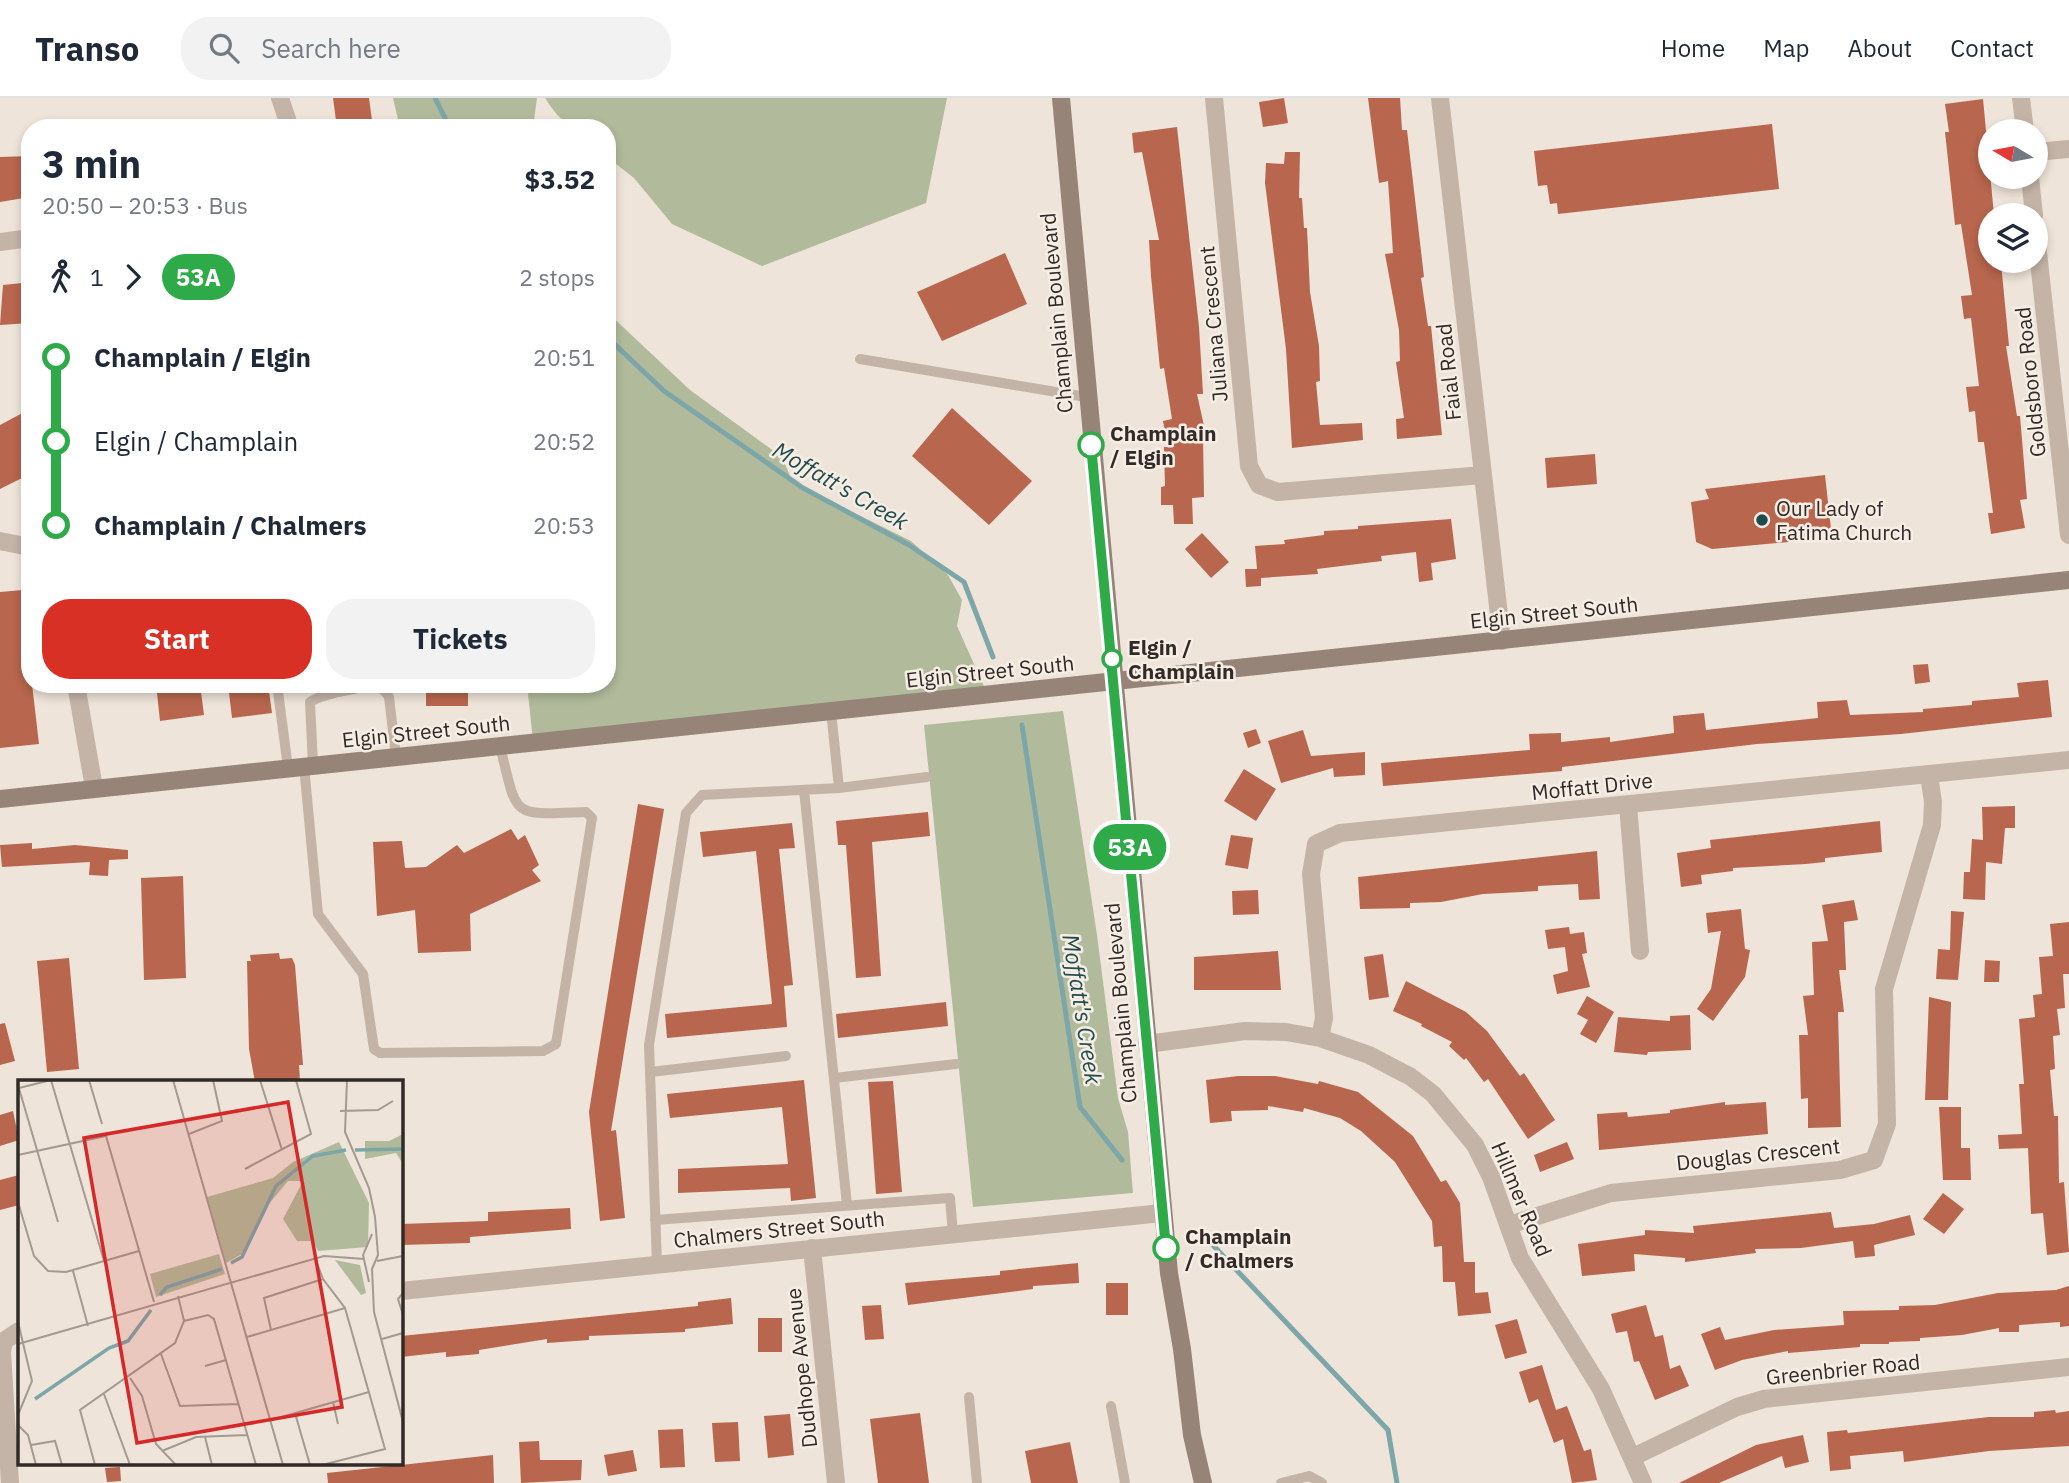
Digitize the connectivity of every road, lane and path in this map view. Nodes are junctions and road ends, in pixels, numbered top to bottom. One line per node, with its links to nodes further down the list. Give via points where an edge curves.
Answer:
1 (280, 98): 6 (street)
2 (1065, 98): 14 (street, Champlain Boulevard)
3 (1214, 98): 16 (street, Juliana Crescent, via 1249,466 1259,485 1278,492)
4 (1440, 98): 16 (street, Faial Road)
5 (2021, 98): 7 (street)
6 (287, 119)
7 (2024, 119)
8 (2069, 149): 9 (street)
9 (2048, 151)
10 (21, 239): 11 (street)
11 (0, 242)
12 (2042, 273): 15 (street, Goldsboro Road)
13 (860, 359): 14 (lane)
14 (1086, 397): 22 (street, Champlain Boulevard)
15 (2062, 410): 17 (street, Goldsboro Road)
16 (1483, 475): 21 (street, Faial Road)
17 (2069, 534)
18 (0, 541): 19 (street)
19 (21, 545)
20 (2069, 580): 21 (street, Elgin Street South)
21 (1502, 641): 22 (street, Elgin Street South)
22 (1115, 680): 27 (street, Elgin Street South); 41 (street, Champlain Boulevard)
23 (78, 693): 34 (street)
24 (280, 693): 31 (lane)
25 (336, 693): 31 (lane, via 310,702)
26 (387, 693): 29 (lane)
27 (831, 711): 28 (street, Elgin Street South); 35 (lane)
28 (500, 746): 29 (street, Elgin Street South); 31 (lane, via 514,800 522,810 532,814 586,813 592,818 556,1044 543,1051 380,1053 374,1049 363,974 318,914)
29 (396, 757): 31 (street, Elgin Street South)
30 (2069, 760): 32 (street, Moffatt Drive)
31 (302, 766): 34 (street, Elgin Street South)
32 (1929, 775): 38 (street, Moffatt Drive); 49 (street, Douglas Crescent, via 1932,825 1884,989 1887,1124 1874,1160 1840,1171 1611,1193)
33 (928, 777): 35 (lane)
34 (94, 788): 37 (street, Elgin Street South)
35 (839, 788): 36 (lane)
36 (804, 790): 44 (lane, via 702,795 686,813 649,1045); 45 (lane)
37 (0, 799)
38 (1628, 806): 39 (street); 40 (street, Moffatt Drive, via 1340,833 1317,844 1311,874 1324,1018)
39 (1640, 951)
40 (1320, 1038): 41 (street, Hillmer Road, via 1245,1031); 49 (street, Hillmer Road, via 1369,1055 1433,1094 1475,1145)
41 (1147, 1044): 47 (street, Champlain Boulevard)
42 (786, 1056): 44 (lane)
43 (956, 1064): 45 (lane)
44 (651, 1072): 48 (lane)
45 (834, 1077): 46 (lane)
46 (848, 1205): 48 (lane); 50 (lane, via 950,1198)
47 (1163, 1213): 50 (street, Chalmers Street South); 63 (street, Champlain Boulevard, via 1192,1435)
48 (655, 1220): 52 (lane)
49 (1509, 1225): 58 (street, Hillmer Road, via 1520,1258 1601,1389)
50 (953, 1234): 51 (street, Chalmers Street South)
51 (812, 1248): 52 (street, Chalmers Street South); 60 (street, Dudhope Avenue)
52 (657, 1264): 53 (street, Chalmers Street South)
53 (402, 1291)
54 (18, 1332): 59 (street, via 4,1341 2,1352)
55 (2069, 1367): 58 (street, Greenbrier Road, via 1764,1399)
56 (969, 1397): 61 (lane)
57 (1111, 1406): 62 (lane)
58 (1633, 1457): 66 (street, Hillmer Road)
59 (10, 1483)
60 (836, 1483)
61 (977, 1483)
62 (1125, 1483)
63 (1203, 1483)
64 (1281, 1483): 65 (lane, via 1308,1476)
65 (1322, 1483)
66 (1643, 1483)

